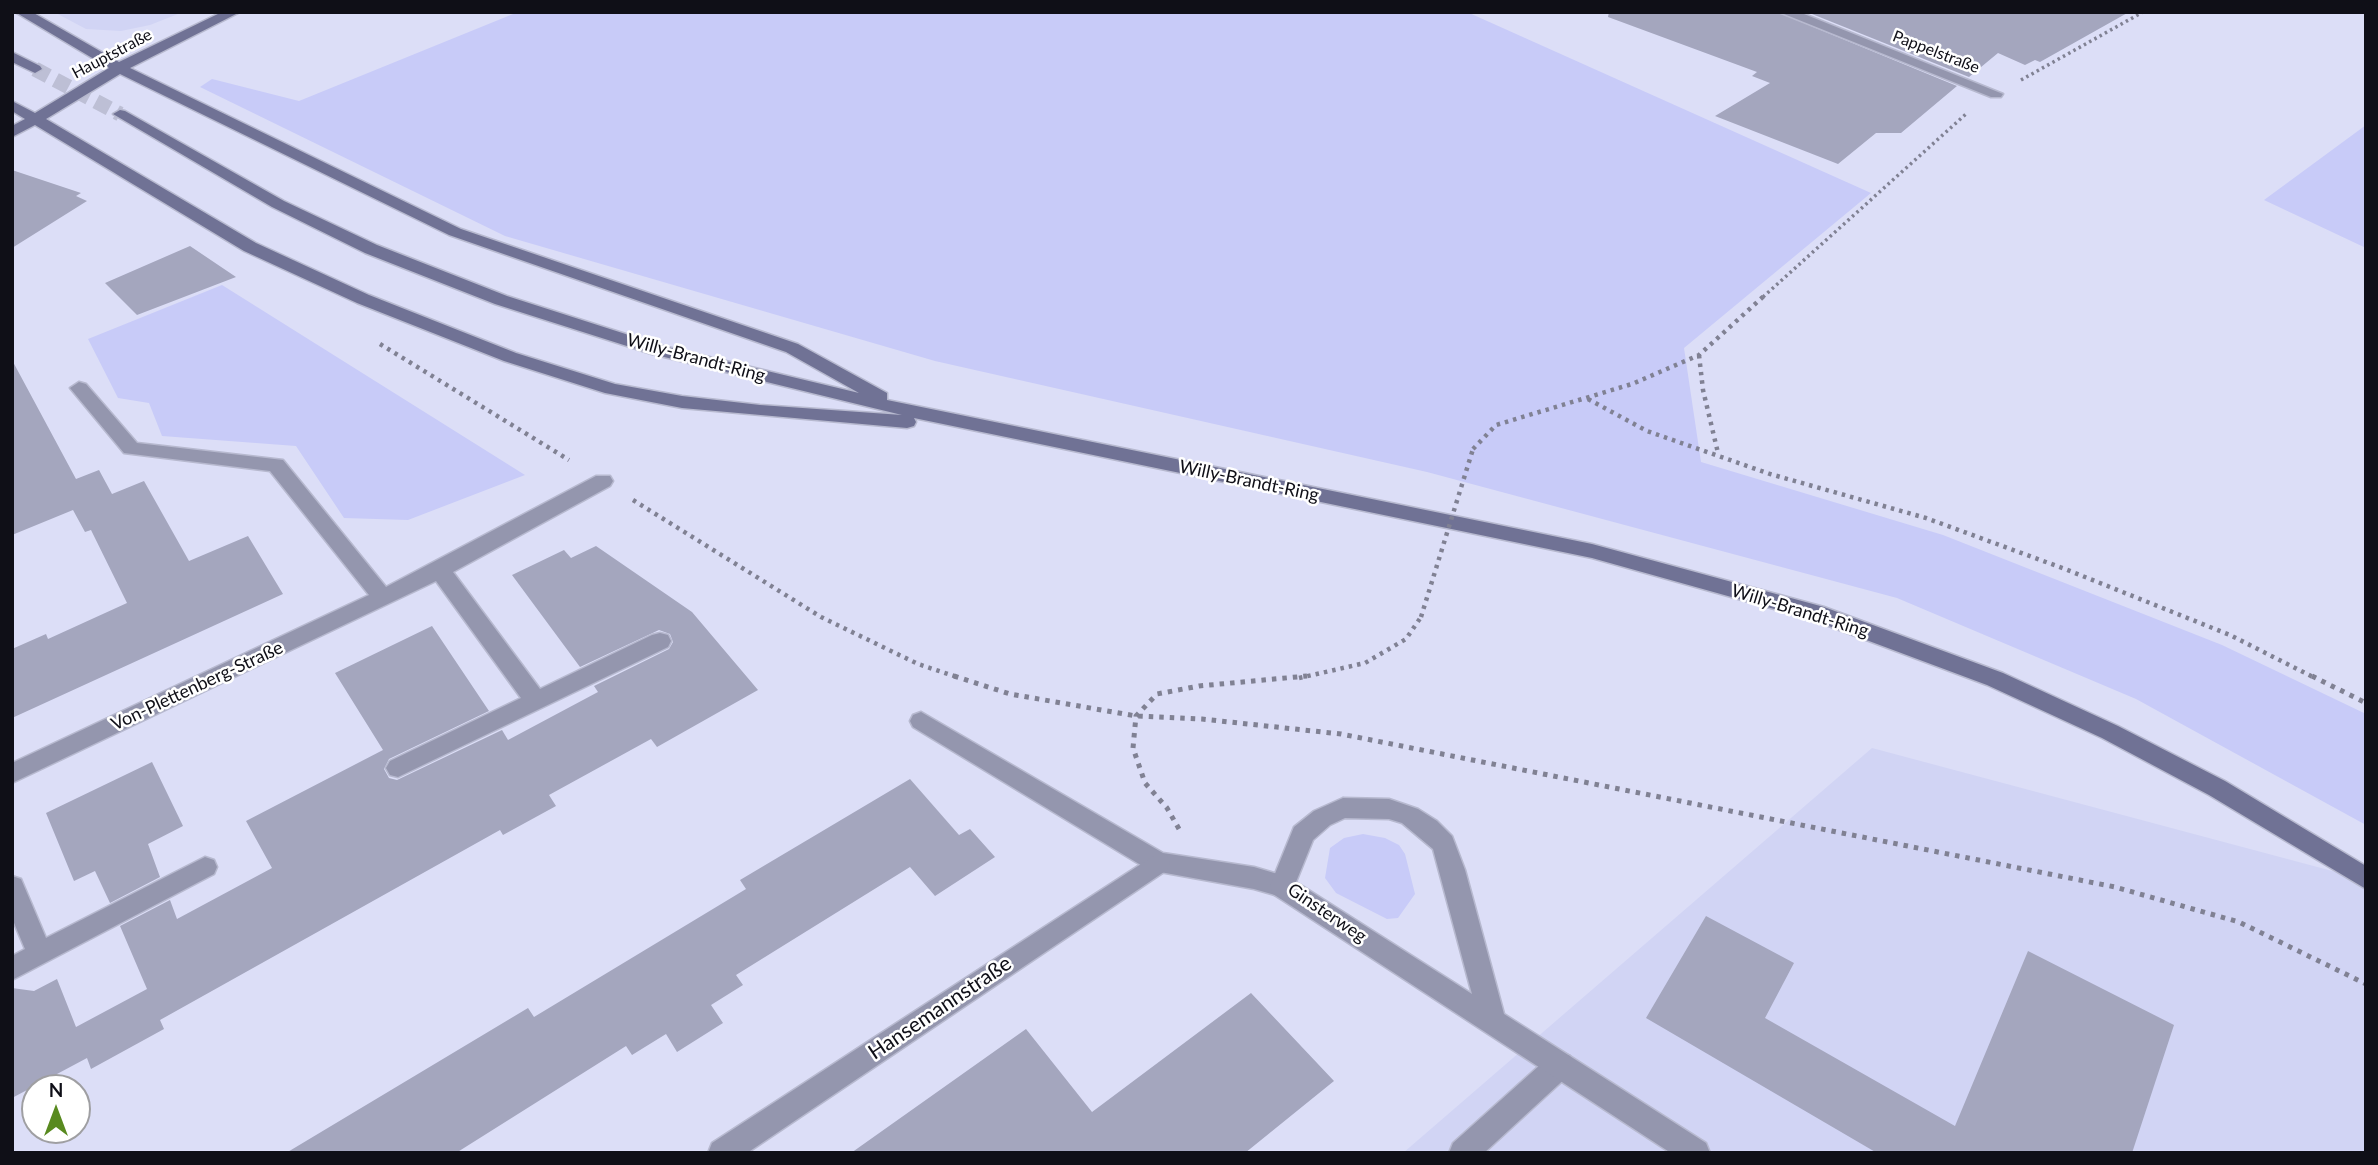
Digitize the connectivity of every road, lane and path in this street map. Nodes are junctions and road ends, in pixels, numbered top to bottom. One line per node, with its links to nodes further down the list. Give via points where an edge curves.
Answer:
1 (22, 12): 6 (main road)
2 (233, 12): 6 (main road, Hauptstraße)
3 (1786, 12): 8 (street, Pappelstraße)
4 (2143, 12): 8 (path)
5 (12, 57): 7 (main road)
6 (119, 68): 11 (main road, Hauptstraße); 16 (main road, via 455,232 792,348)
7 (35, 69)
8 (1996, 94): 13 (path, via 1970,111)
9 (12, 105): 11 (main road)
10 (120, 114): 16 (main road, Willy-Brandt-Ring, via 278,204 435,276 658,350)
11 (37, 117): 12 (main road, Hauptstraße); 17 (main road, via 250,247 363,299 523,361 612,389 682,402)
12 (12, 133)
13 (1699, 355): 15 (path); 18 (path)
14 (79, 388): 21 (street, via 131,449 276,464)
15 (1588, 399): 18 (path, via 1647,431); 25 (path, bridge, via 1496,425 1473,449 1421,617 1406,639 1364,663 1297,678 1157,694)
16 (904, 411): 17 (main road, Willy-Brandt-Ring)
17 (985, 427): 32 (main road, Willy-Brandt-Ring, via 1592,551 1816,613 1995,679 2110,732 2217,788)
18 (1718, 454): 24 (path, via 1770,474 1926,518 2065,569 2230,635)
19 (603, 481): 20 (street, Von-Plettenberg-Straße); 25 (path, via 821,617 918,664 1010,694)
20 (440, 570): 21 (street, Von-Plettenberg-Straße); 23 (street)
21 (382, 597): 28 (street, Von-Plettenberg-Straße)
22 (660, 641): 23 (street)
23 (536, 701): 27 (street)
24 (2366, 702)
25 (1136, 716): 31 (path, via 1133,748 1145,783 1167,808); 37 (path, via 1341,734 2115,887 2239,922)
26 (921, 721): 29 (street)
27 (398, 768)
28 (12, 774)
29 (1158, 863): 31 (street); 40 (street, Hansemannstraße)
30 (205, 867): 35 (street)
31 (1205, 872): 33 (street)
32 (2366, 879)
33 (1282, 886): 38 (street, Ginsterweg); 38 (street, Ginsterweg, via 1303,834 1322,818 1343,808 1366,807 1410,816 1443,843)
34 (12, 887): 35 (street)
35 (40, 954): 36 (street)
36 (12, 969)
37 (2366, 984)
38 (1492, 1020): 39 (street, Ginsterweg)
39 (1560, 1065): 41 (street); 42 (street, Ginsterweg)
40 (722, 1153)
41 (1463, 1153)
42 (1696, 1153)

